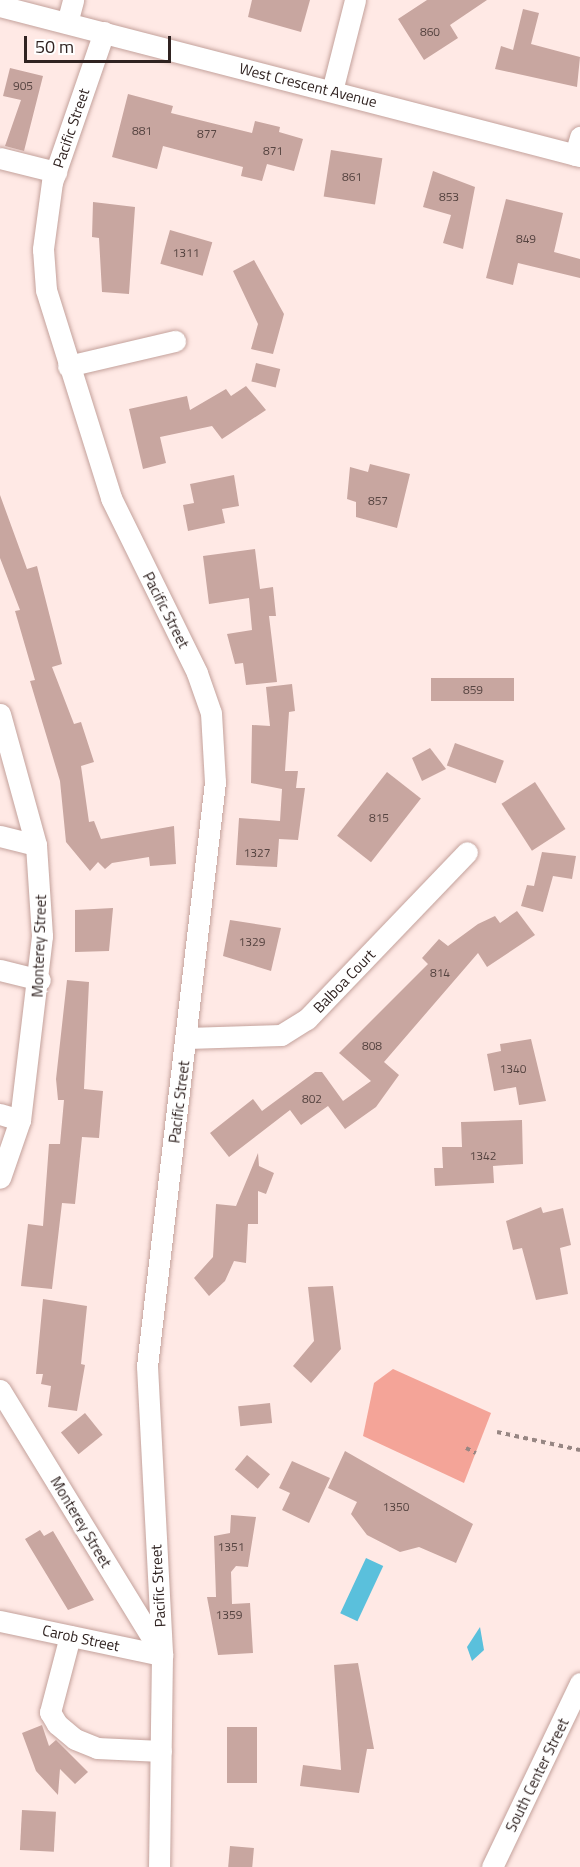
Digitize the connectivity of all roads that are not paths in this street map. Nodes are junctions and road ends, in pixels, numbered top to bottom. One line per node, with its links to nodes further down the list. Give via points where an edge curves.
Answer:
1 (73, 0): 4 (street)
2 (355, 0): 6 (street)
3 (0, 6): 4 (street, West Crescent Avenue)
4 (67, 23): 5 (street, West Crescent Avenue)
5 (104, 32): 6 (street, West Crescent Avenue); 9 (street, Pacific Street)
6 (332, 90): 7 (street, West Crescent Avenue)
7 (578, 149)
8 (0, 158): 9 (street)
9 (56, 172): 11 (street, Pacific Street, via 43,249 45,279)
10 (175, 342): 11 (street)
11 (68, 366): 18 (street, Pacific Street, via 111,498 179,631 211,713 215,783)
12 (0, 714): 14 (street, Monterey Street)
13 (0, 837): 14 (street)
14 (36, 845): 17 (street, Monterey Street)
15 (468, 852): 18 (street, Balboa Court, via 307,1019 281,1035)
16 (0, 970): 17 (street)
17 (40, 980): 19 (street, Monterey Street)
18 (187, 1038): 24 (street, Pacific Street, via 147,1366)
19 (10, 1117): 20 (street, Monterey Street)
20 (0, 1178)
21 (0, 1390): 24 (street, Monterey Street)
22 (0, 1621): 23 (street, Carob Street)
23 (70, 1636): 24 (street, Carob Street); 26 (street, via 50,1712 57,1724 75,1739 97,1748)
24 (162, 1655): 26 (street, Pacific Street)
25 (578, 1695): 28 (street, South Center Street)
26 (161, 1751): 27 (street, Pacific Street)
27 (159, 1867)
28 (492, 1867)

